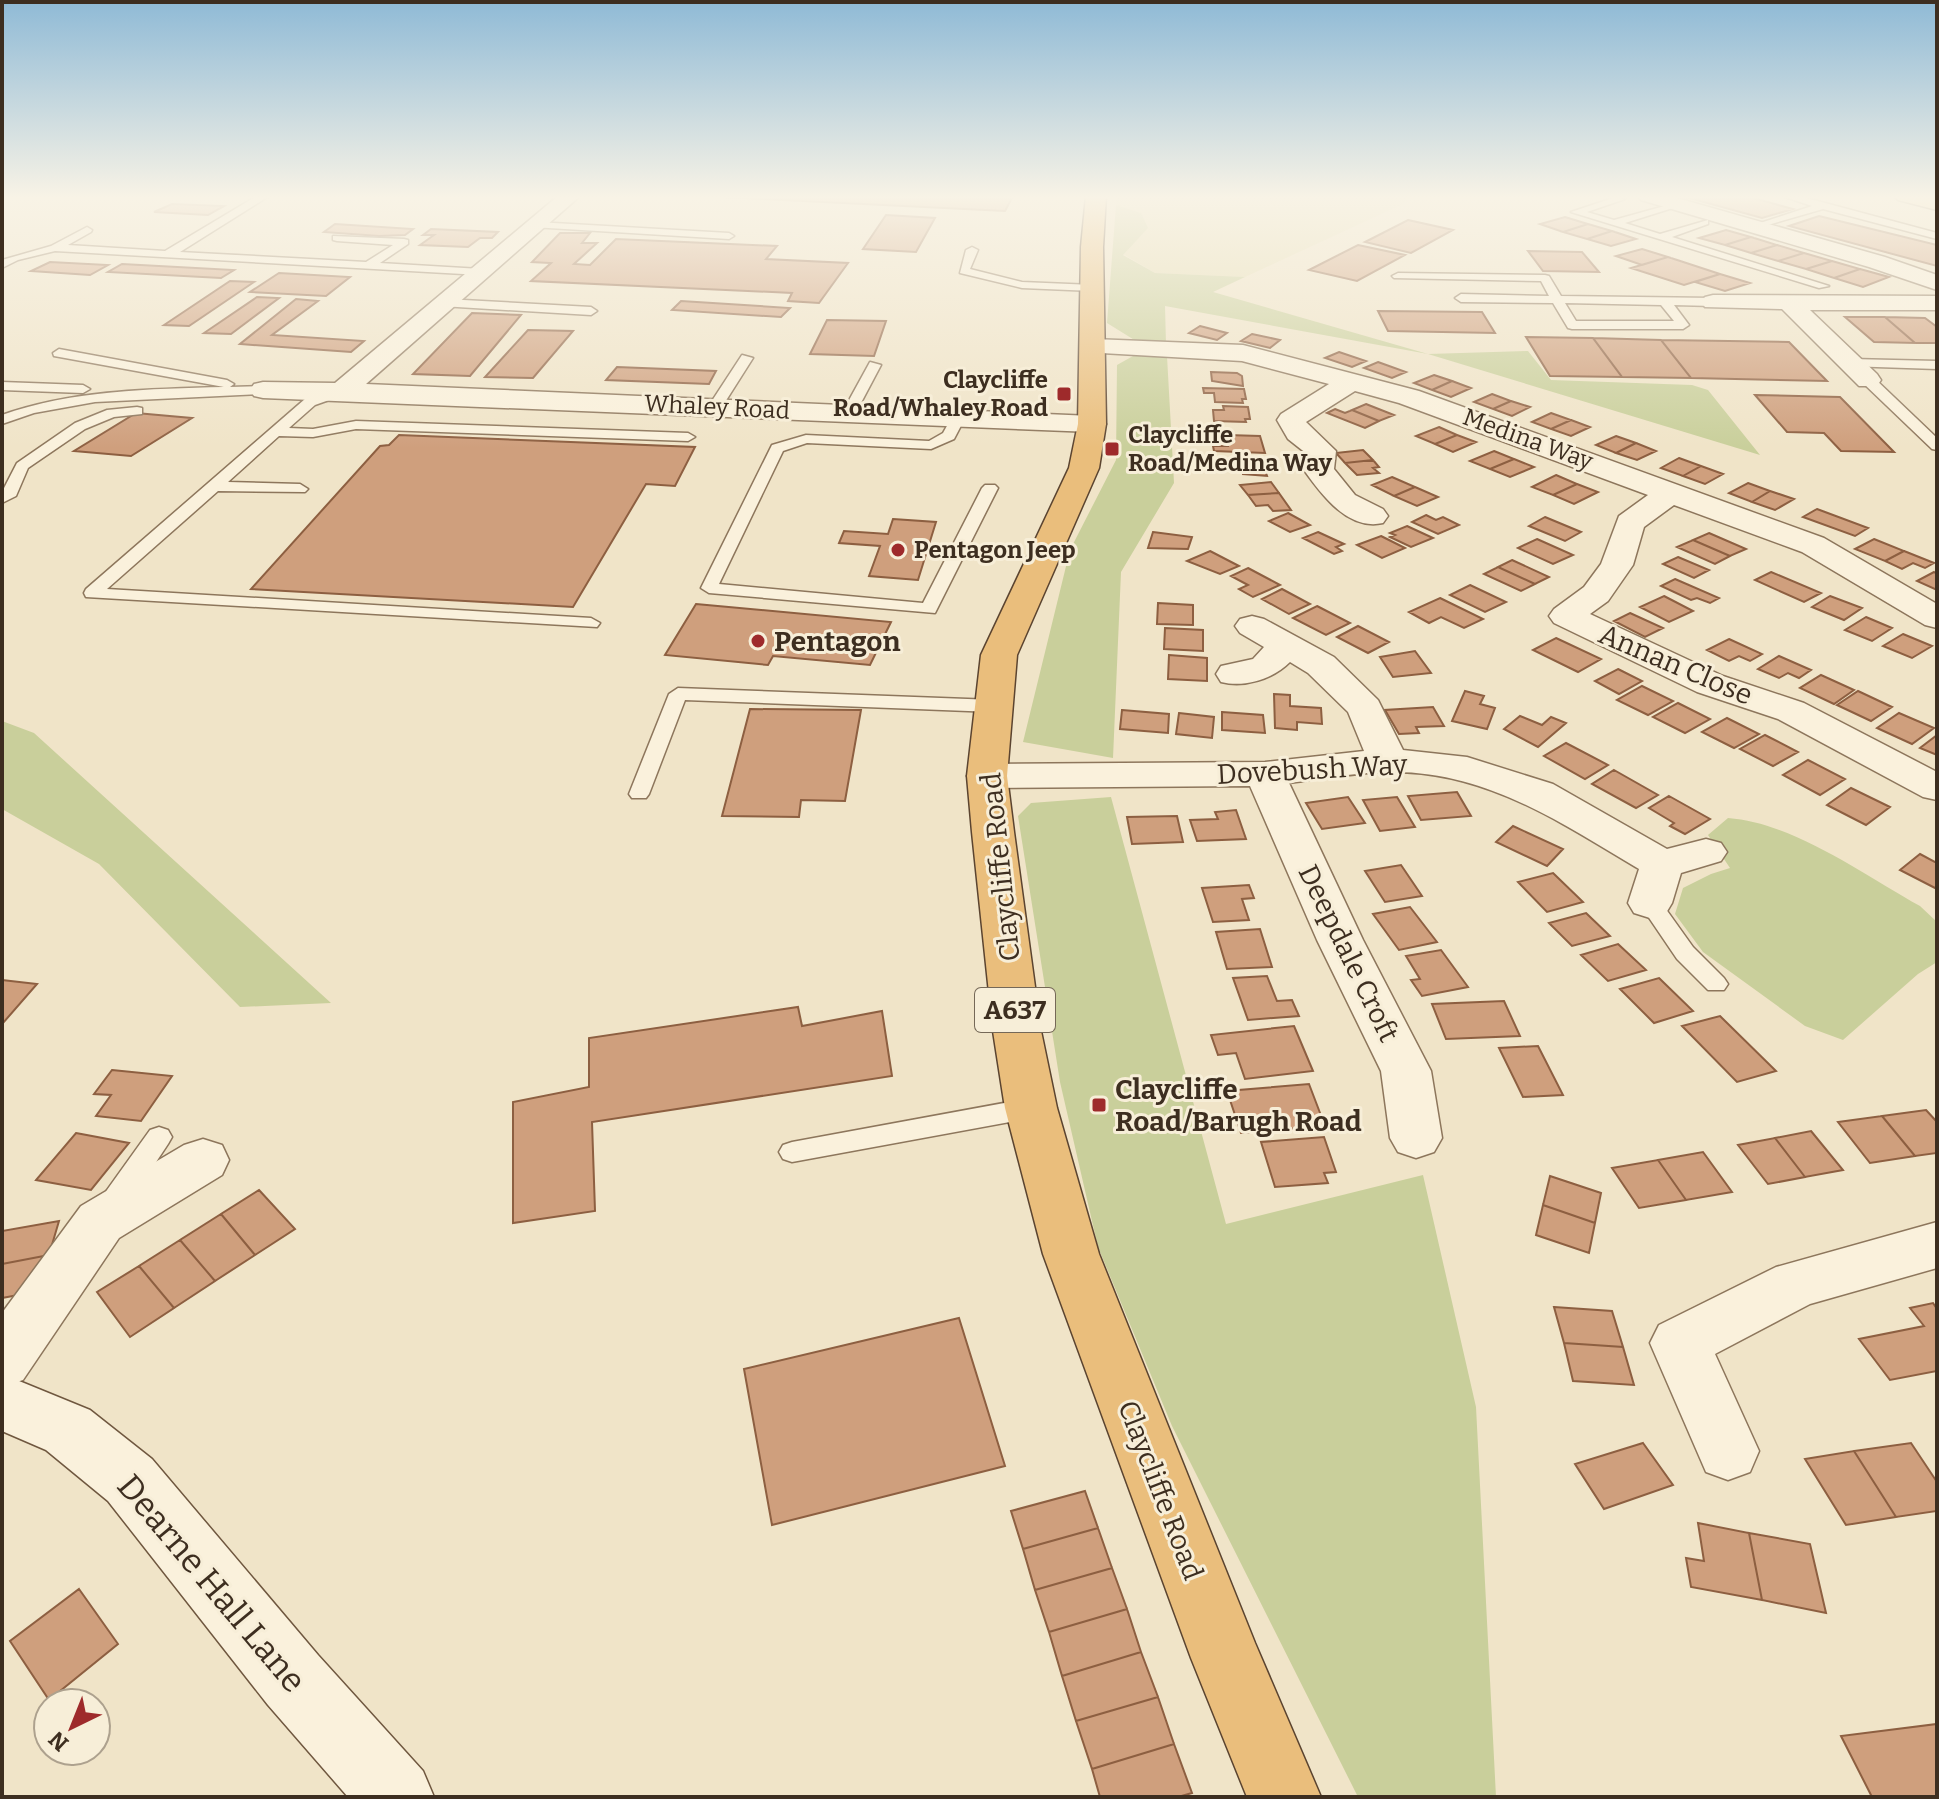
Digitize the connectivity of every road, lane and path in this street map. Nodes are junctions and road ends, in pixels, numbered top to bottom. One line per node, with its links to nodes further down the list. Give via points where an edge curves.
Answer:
1 (472, 280): 12 (street)
2 (1001, 280): 7 (lane)
3 (1093, 280): 7 (highway, Claycliffe Road / A637)
4 (1546, 280): 9 (lane)
5 (1803, 280): 6 (lane)
6 (1823, 286)
7 (1093, 288): 16 (highway, Claycliffe Road / A637)
8 (1461, 298): 9 (lane)
9 (1557, 300): 10 (lane); 10 (lane, via 1572,325 1683,325)
10 (1665, 302): 11 (lane)
11 (1713, 302): 13 (street)
12 (445, 303): 15 (lane); 25 (street)
13 (1789, 303): 14 (street); 21 (street)
14 (1937, 303)
15 (591, 311)
16 (1093, 347): 22 (street, Medina Way, via 1243,353); 32 (highway, Claycliffe Road / A637)
17 (59, 353): 24 (lane)
18 (747, 358): 28 (lane)
19 (875, 365): 29 (lane)
20 (1937, 365): 21 (lane)
21 (1859, 372): 35 (lane)
22 (1350, 382): 39 (street, Medina Way, via 1458,412); 41 (street, via 1291,420 1298,433 1322,451 1319,470 1344,501)
23 (2, 386): 27 (lane)
24 (263, 390): 25 (street, Whaley Road); 26 (lane)
25 (342, 391): 28 (street, Whaley Road); 33 (lane, via 310,402)
26 (199, 394): 27 (lane); 40 (lane, via 154,409 112,413 80,426 22,466 11,493)
27 (180, 395): 31 (lane, via 74,400)
28 (715, 407): 29 (street, Whaley Road)
29 (849, 413): 30 (street, Whaley Road)
30 (958, 418): 32 (street, Whaley Road); 37 (lane, via 949,436 931,445 806,439 777,448 709,588 929,609)
31 (2, 420)
32 (1092, 424): 47 (highway, Claycliffe Road / A637, via 1084,468 999,655)
33 (275, 432): 34 (lane, via 313,433 356,425); 36 (lane)
34 (688, 437)
35 (1937, 446)
36 (214, 486): 38 (lane); 43 (lane, via 92,593)
37 (990, 488)
38 (300, 489)
39 (1672, 492): 42 (street, Medina Way, via 1813,545); 51 (street, Annan Close, via 1630,523 1617,565 1596,594 1566,616 1710,684 1791,711)
40 (2, 498)
41 (1372, 516)
42 (1937, 618)
43 (591, 623)
44 (1252, 626): 45 (street)
45 (1287, 645): 46 (street, via 1265,667); 48 (street, via 1321,665 1365,708)
46 (1234, 674)
47 (994, 706): 50 (highway, Claycliffe Road / A637); 52 (lane, via 678,694)
48 (1388, 760): 49 (street, Dovebush Way); 54 (street, Dovebush Way, via 1467,769 1539,793)
49 (1265, 774): 50 (street, Dovebush Way); 57 (street, Deepdale Croft, via 1406,1071)
50 (987, 776): 56 (highway, Claycliffe Road / A637)
51 (1937, 788)
52 (639, 794)
53 (1706, 852): 54 (street)
54 (1656, 883): 55 (lane, via 1685,953)
55 (1716, 984)
56 (1031, 1108): 59 (lane); 65 (highway, Claycliffe Road / A637, via 1071,1254)
57 (1416, 1138)
58 (181, 1148): 61 (street, via 100,1222)
59 (792, 1152)
60 (1937, 1245): 63 (street, via 1796,1284 1680,1343)
61 (2, 1361)
62 (2, 1402): 64 (street, Dearne Hall Lane, via 68,1430 130,1480 293,1680)
63 (1728, 1451)
64 (397, 1797)
65 (1284, 1797)

